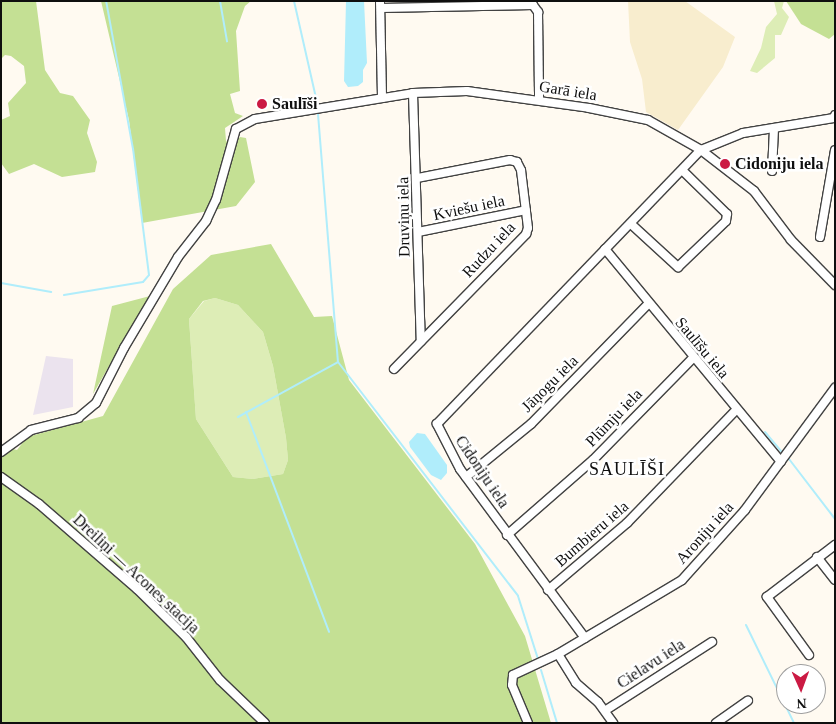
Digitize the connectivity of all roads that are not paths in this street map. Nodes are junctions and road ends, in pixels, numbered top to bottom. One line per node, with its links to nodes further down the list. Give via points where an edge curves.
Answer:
1 (380, 5): 3 (street); 4 (street, via 533,5 538,12)
2 (413, 93): 3 (street, Garā iela); 4 (street, Garā iela, via 466,91); 11 (street, Druviņu iela)
3 (382, 98): 24 (street, Garā iela, via 254,119 236,129 216,200 206,221 178,257 124,348 96,403 78,418 26,432)
4 (540, 100): 7 (street, Garā iela, via 648,120)
5 (835, 117): 6 (street, Cidoniju iela)
6 (774, 128): 7 (street, Cidoniju iela, via 744,133); 10 (street)
7 (702, 150): 9 (street, Cidoniju iela); 17 (street, Garā iela, via 754,191 791,240)
8 (835, 150): 15 (street)
9 (683, 171): 13 (street, Cidoniju iela); 13 (street, via 727,214 726,221 678,267)
10 (772, 171)
11 (417, 178): 12 (street, Rudzu iela, via 510,160 517,162); 14 (street, Druviņu iela)
12 (526, 210): 14 (street, Kviešu iela); 19 (street, Rudzu iela, via 526,234)
13 (631, 224): 16 (street, Cidoniju iela)
14 (418, 232): 19 (street, Druviņu iela)
15 (820, 237)
16 (605, 249): 18 (street, Saulīšu iela); 27 (street, Cidoniju iela, via 436,424)
17 (835, 285)
18 (648, 304): 20 (street, Saulīšu iela); 27 (street, Jāņogu iela, via 531,424)
19 (421, 341): 21 (street, Rudzu iela)
20 (693, 358): 23 (street, Saulīšu iela); 28 (street, Plūmju iela, via 593,460)
21 (394, 369)
22 (835, 388): 25 (street, Aroniju iela)
23 (736, 410): 25 (street, Saulīšu iela); 32 (street, Bumbieru iela, via 627,523)
24 (1, 452)
25 (781, 462): 33 (street, Aroniju iela, via 744,510 682,580)
26 (1, 477): 39 (street, Dreiliņi — Acones stacija, via 39,504 137,589 186,637 220,680)
27 (466, 477): 28 (street, Cidoniju iela)
28 (508, 535): 32 (street, Cidoniju iela)
29 (835, 545): 30 (street)
30 (817, 557): 31 (street); 36 (street, via 767,597)
31 (835, 580)
32 (548, 590): 33 (street, Cidoniju iela)
33 (585, 638): 35 (street, Aroniju iela)
34 (712, 642): 38 (street, Cielavu iela)
35 (558, 654): 38 (street, via 576,683); 40 (street, Aroniju iela, via 513,675 512,685)
36 (809, 655)
37 (748, 701): 42 (street)
38 (606, 710): 41 (street)
39 (265, 723)
40 (528, 723)
41 (613, 723)
42 (716, 723)

